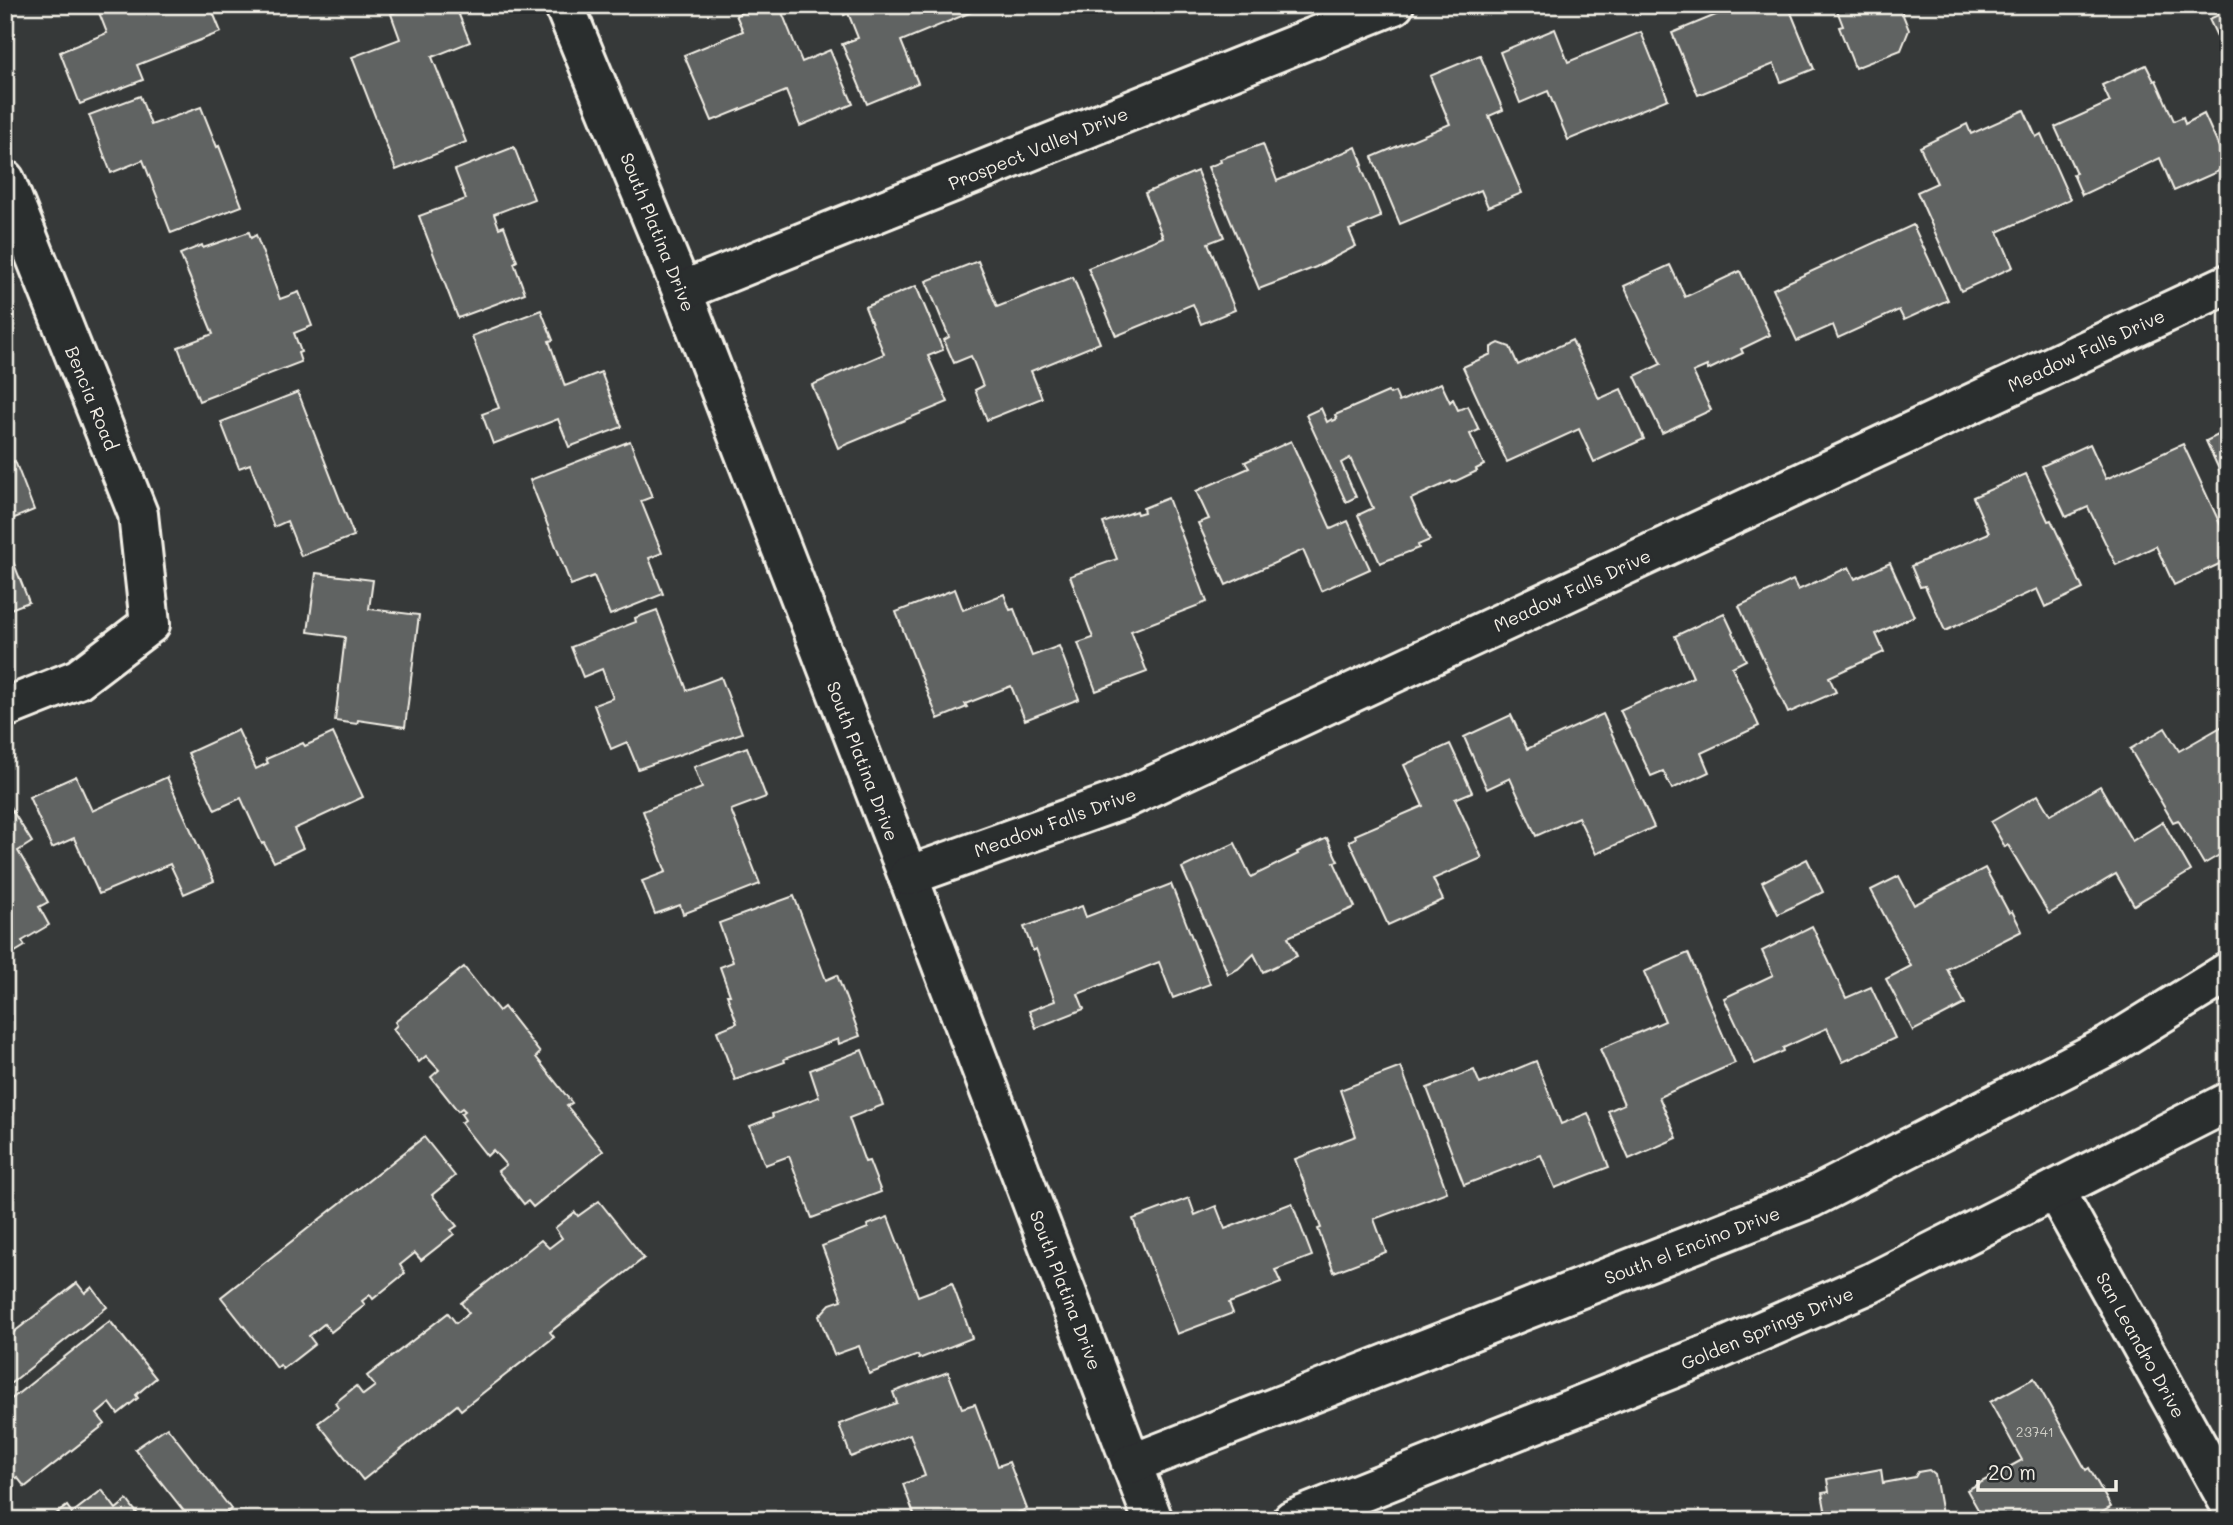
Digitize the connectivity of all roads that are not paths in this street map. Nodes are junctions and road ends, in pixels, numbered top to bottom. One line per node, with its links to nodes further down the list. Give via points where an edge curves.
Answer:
1 (564, 5): 5 (street, South Platina Drive)
2 (1394, 5): 5 (street, Prospect Valley Drive)
3 (5, 180): 6 (street, Bencia Road, via 138,514 150,624 78,679)
4 (2228, 284): 7 (street, Meadow Falls Drive, via 1126,798)
5 (682, 291): 7 (street, South Platina Drive)
6 (5, 708)
7 (908, 876): 11 (street, South Platina Drive)
8 (2228, 972): 11 (street, South el Encino Drive, via 2110,1045 1811,1198)
9 (2228, 1102): 10 (street, Golden Springs Drive)
10 (2055, 1190): 12 (street, San Leandro Drive); 14 (street, Golden Springs Drive, via 1871,1283 1709,1354)
11 (1131, 1464): 13 (street, South Platina Drive)
12 (2228, 1501)
13 (1153, 1520)
14 (1292, 1520)

